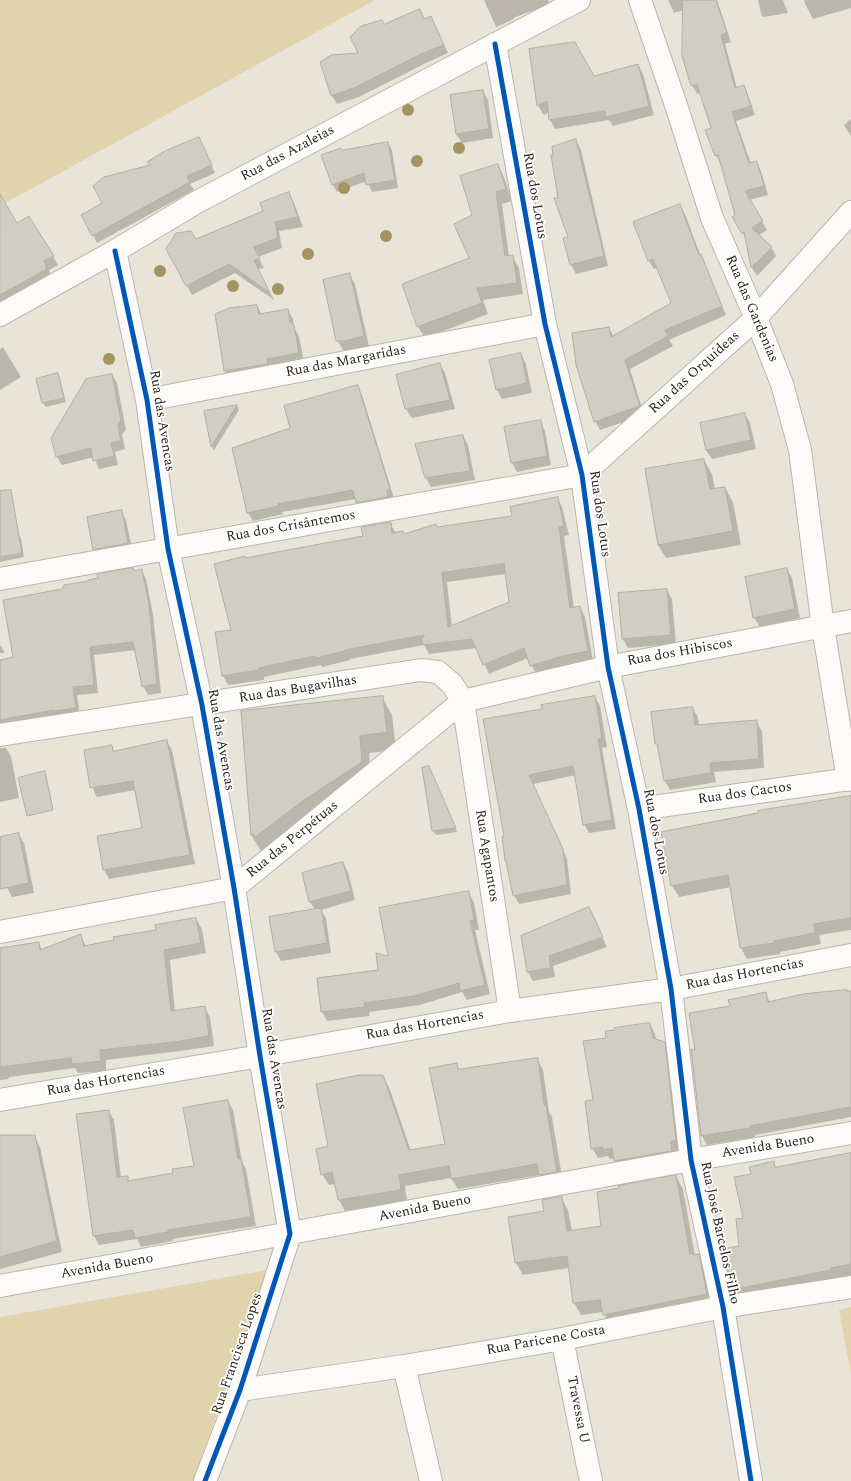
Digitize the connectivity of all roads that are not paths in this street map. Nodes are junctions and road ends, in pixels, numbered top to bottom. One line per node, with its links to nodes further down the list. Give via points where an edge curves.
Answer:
1 (579, 0): 3 (street, Rua das Azaleias)
2 (640, 0): 7 (street, Rua das Gardenias, via 712,218)
3 (495, 44): 5 (street, Rua das Azaleias, via 198,202); 8 (street, Rua dos Lotus)
4 (851, 212): 7 (street, Rua das Orquídeas)
5 (115, 252): 6 (street, Rua das Azaleias); 9 (street, Rua das Avencas)
6 (0, 315)
7 (756, 318): 10 (street, Rua das Orquídeas); 14 (street, Rua das Gardenias, via 782,384 800,450)
8 (545, 324): 9 (street, Rua das Margaridas); 10 (street, Rua dos Lotus)
9 (147, 400): 11 (street, Rua das Avencas)
10 (582, 475): 11 (street, Rua dos Crisântemos); 15 (street, Rua dos Lotus)
11 (168, 549): 12 (street, Rua dos Crisântemos); 17 (street, Rua das Avencas)
12 (0, 579)
13 (851, 621): 14 (street, Rua dos Hibiscos)
14 (823, 627): 15 (street, Rua dos Hibiscos); 19 (street, Rua das Gardenias)
15 (608, 666): 16 (street, Rua dos Hibiscos); 20 (street, Rua dos Lotus)
16 (463, 701): 17 (street, Rua das Bugavilhas, via 452,684 438,672 421,670); 21 (street, Rua das Perpétuas); 25 (street, Rua Agapantos)
17 (202, 705): 18 (street, Rua das Bugavilhas); 21 (street, Rua das Avencas)
18 (0, 735)
19 (850, 780): 20 (street, Rua dos Cactos)
20 (638, 809): 24 (street, Rua dos Lotus)
21 (234, 888): 22 (street, Rua das Perpétuas); 26 (street, Rua das Avencas)
22 (0, 932)
23 (851, 955): 24 (street, Rua das Hortencias)
24 (671, 989): 25 (street, Rua das Hortencias); 29 (street, Rua José Barcelos Filho)
25 (510, 1011): 26 (street, Rua das Hortencias)
26 (260, 1056): 27 (street, Rua das Hortencias); 30 (street, Rua das Avencas)
27 (0, 1100)
28 (851, 1134): 29 (street, Avenida Bueno)
29 (691, 1160): 30 (street, Avenida Bueno); 33 (street, Rua José Barcelos Filho)
30 (290, 1234): 31 (street, Avenida Bueno); 36 (street, Rua Francisca Lopes)
31 (0, 1286)
32 (851, 1287): 33 (street, Rua Paricene Costa)
33 (723, 1307): 34 (street, Rua Paricene Costa); 40 (street, Rua José Barcelos Filho)
34 (562, 1339): 35 (street, Rua Paricene Costa); 39 (street, Travessa U)
35 (404, 1366): 36 (street, Rua Paricene Costa); 38 (street)
36 (240, 1390): 37 (street, Rua Francisca Lopes)
37 (205, 1481)
38 (431, 1481)
39 (591, 1481)
40 (751, 1481)

